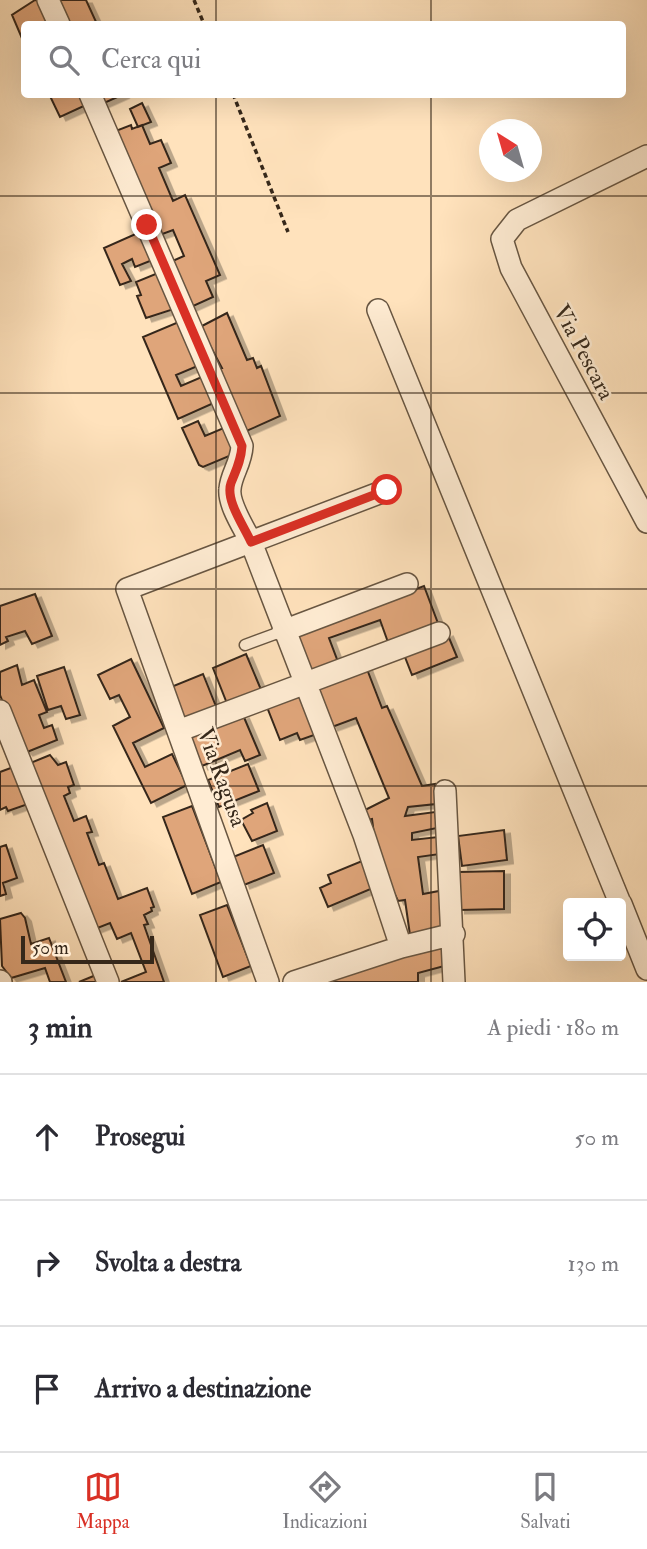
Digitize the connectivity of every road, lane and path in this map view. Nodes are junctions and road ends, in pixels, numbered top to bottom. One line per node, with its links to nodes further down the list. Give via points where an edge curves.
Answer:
1 (48, 0): 3 (street)
2 (194, 0): 4 (path)
3 (58, 21)
4 (203, 21)
5 (92, 98): 12 (street, via 242,446 229,495)
6 (235, 98): 8 (path)
7 (647, 156): 11 (street, Via Pescara, via 517,220 502,239 511,268)
8 (288, 232)
9 (379, 310): 21 (street)
10 (387, 490): 12 (street)
11 (647, 522)
12 (251, 542): 14 (street); 19 (street, Via Ragusa, via 127,589)
13 (407, 584): 14 (street)
14 (283, 631): 16 (lane); 17 (street)
15 (439, 633): 17 (street)
16 (246, 645)
17 (304, 684): 19 (street); 24 (street, via 364,835)
18 (0, 710): 26 (street)
19 (178, 731): 27 (street, Via Ragusa)
20 (445, 791): 23 (street)
21 (619, 898)
22 (626, 916): 25 (street)
23 (454, 934): 24 (street); 29 (street)
24 (401, 947): 28 (street)
25 (647, 969)
26 (108, 982)
27 (268, 982)
28 (294, 982)
29 (454, 982)

